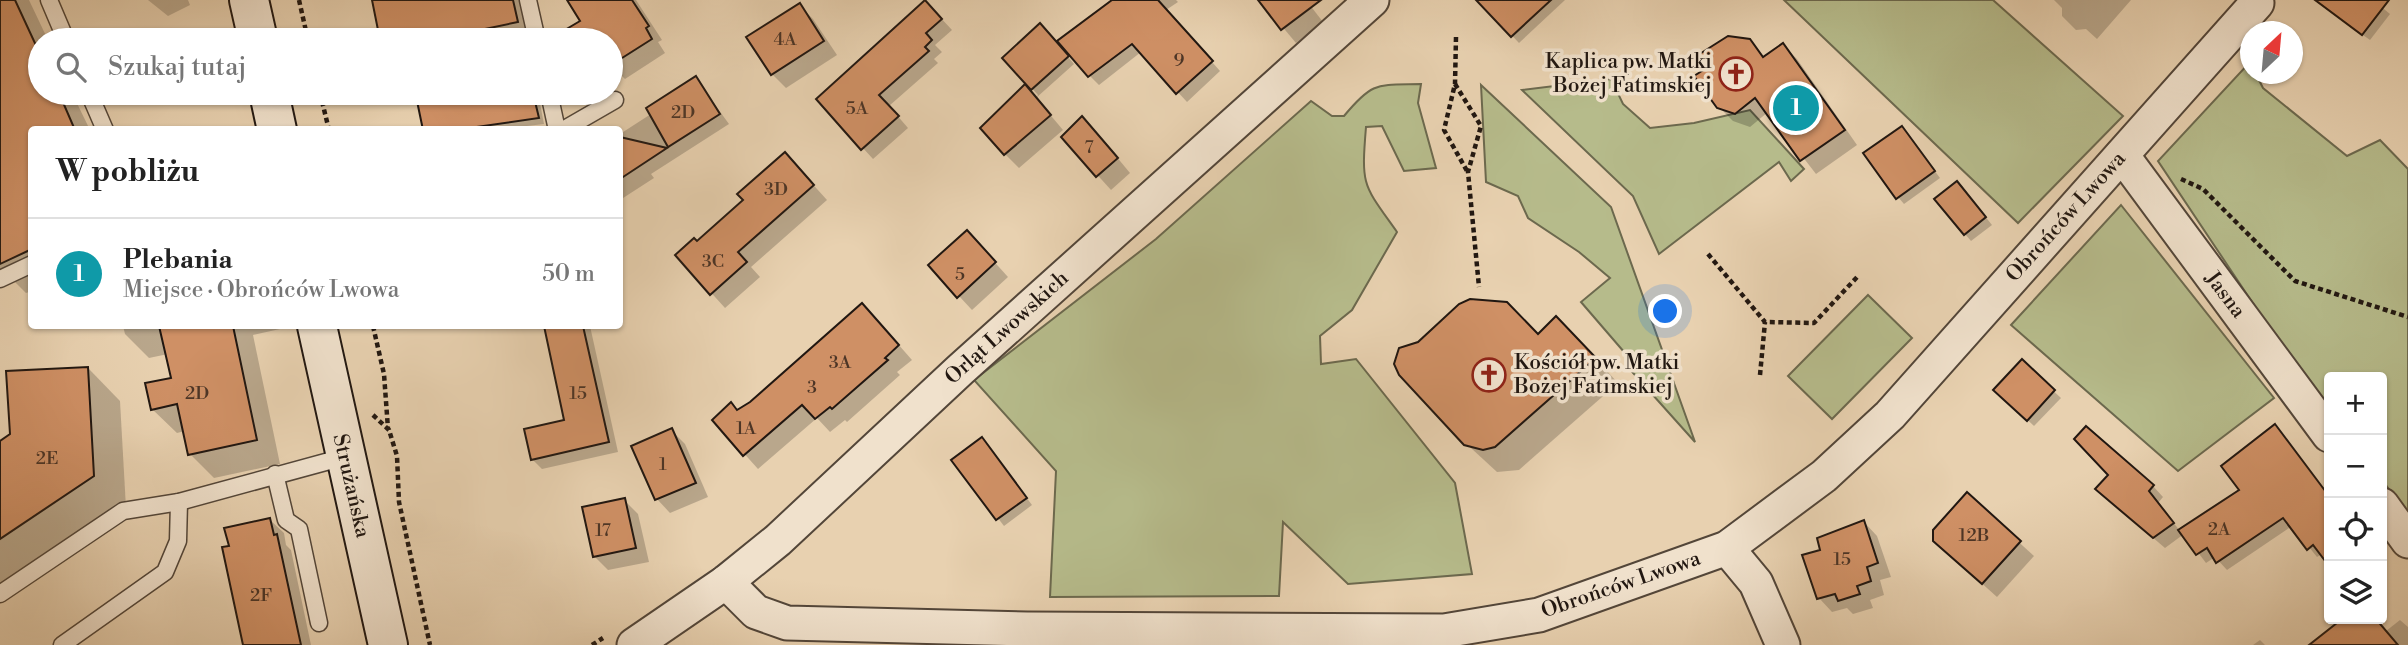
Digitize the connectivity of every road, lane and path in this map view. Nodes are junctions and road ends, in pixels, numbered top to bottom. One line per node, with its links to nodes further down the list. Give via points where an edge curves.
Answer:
1 (49, 0): 7 (lane)
2 (249, 0): 8 (main road)
3 (299, 0): 9 (path)
4 (527, 0): 10 (lane)
5 (1372, 0): 42 (street, Orląt Lwowskich, via 778,540)
6 (2258, 4): 23 (street, Obrońców Lwowa)
7 (61, 28)
8 (255, 28)
9 (305, 28)
10 (534, 28)
11 (1455, 37): 12 (path)
12 (1455, 84): 24 (path, via 1444,130); 24 (path, via 1481,126)
13 (94, 105): 18 (lane)
14 (272, 105): 19 (main road)
15 (323, 105): 20 (path)
16 (552, 105): 21 (lane)
17 (606, 105): 22 (lane)
18 (103, 126)
19 (276, 126)
20 (328, 126)
21 (556, 126)
22 (570, 126)
23 (2122, 155): 30 (path, via 2203,189 2295,281); 35 (street, Jasna); 41 (street, Obrońców Lwowa, via 1890,415 1824,476)
24 (1468, 172): 29 (path)
25 (1708, 254): 31 (path)
26 (28, 266): 28 (lane)
27 (1859, 275): 31 (path, via 1814,323)
28 (0, 279)
29 (1479, 287)
30 (2408, 317)
31 (1765, 322): 34 (path)
32 (318, 329): 36 (main road, Strużańska)
33 (374, 329): 48 (path, via 384,374 388,430 397,456 399,502)
34 (1760, 375)
35 (2324, 428)
36 (344, 457): 37 (lane); 47 (main road, Strużańska)
37 (275, 474): 38 (lane); 44 (lane, via 286,520 299,528)
38 (178, 502): 43 (lane, via 123,511); 46 (lane, via 178,541 165,572)
39 (2387, 512): 40 (street)
40 (2408, 541)
41 (1727, 548): 45 (street, Obrońców Lwowa, via 1539,615 1444,631); 50 (street, via 1756,583)
42 (726, 582): 45 (street, Obrońców Lwowa, via 756,612 787,623); 49 (street, Orląt Lwowskich)
43 (0, 594)
44 (320, 623)
45 (1191, 637)
46 (62, 645)
47 (388, 645)
48 (430, 645)
49 (634, 645)
50 (1783, 645)

